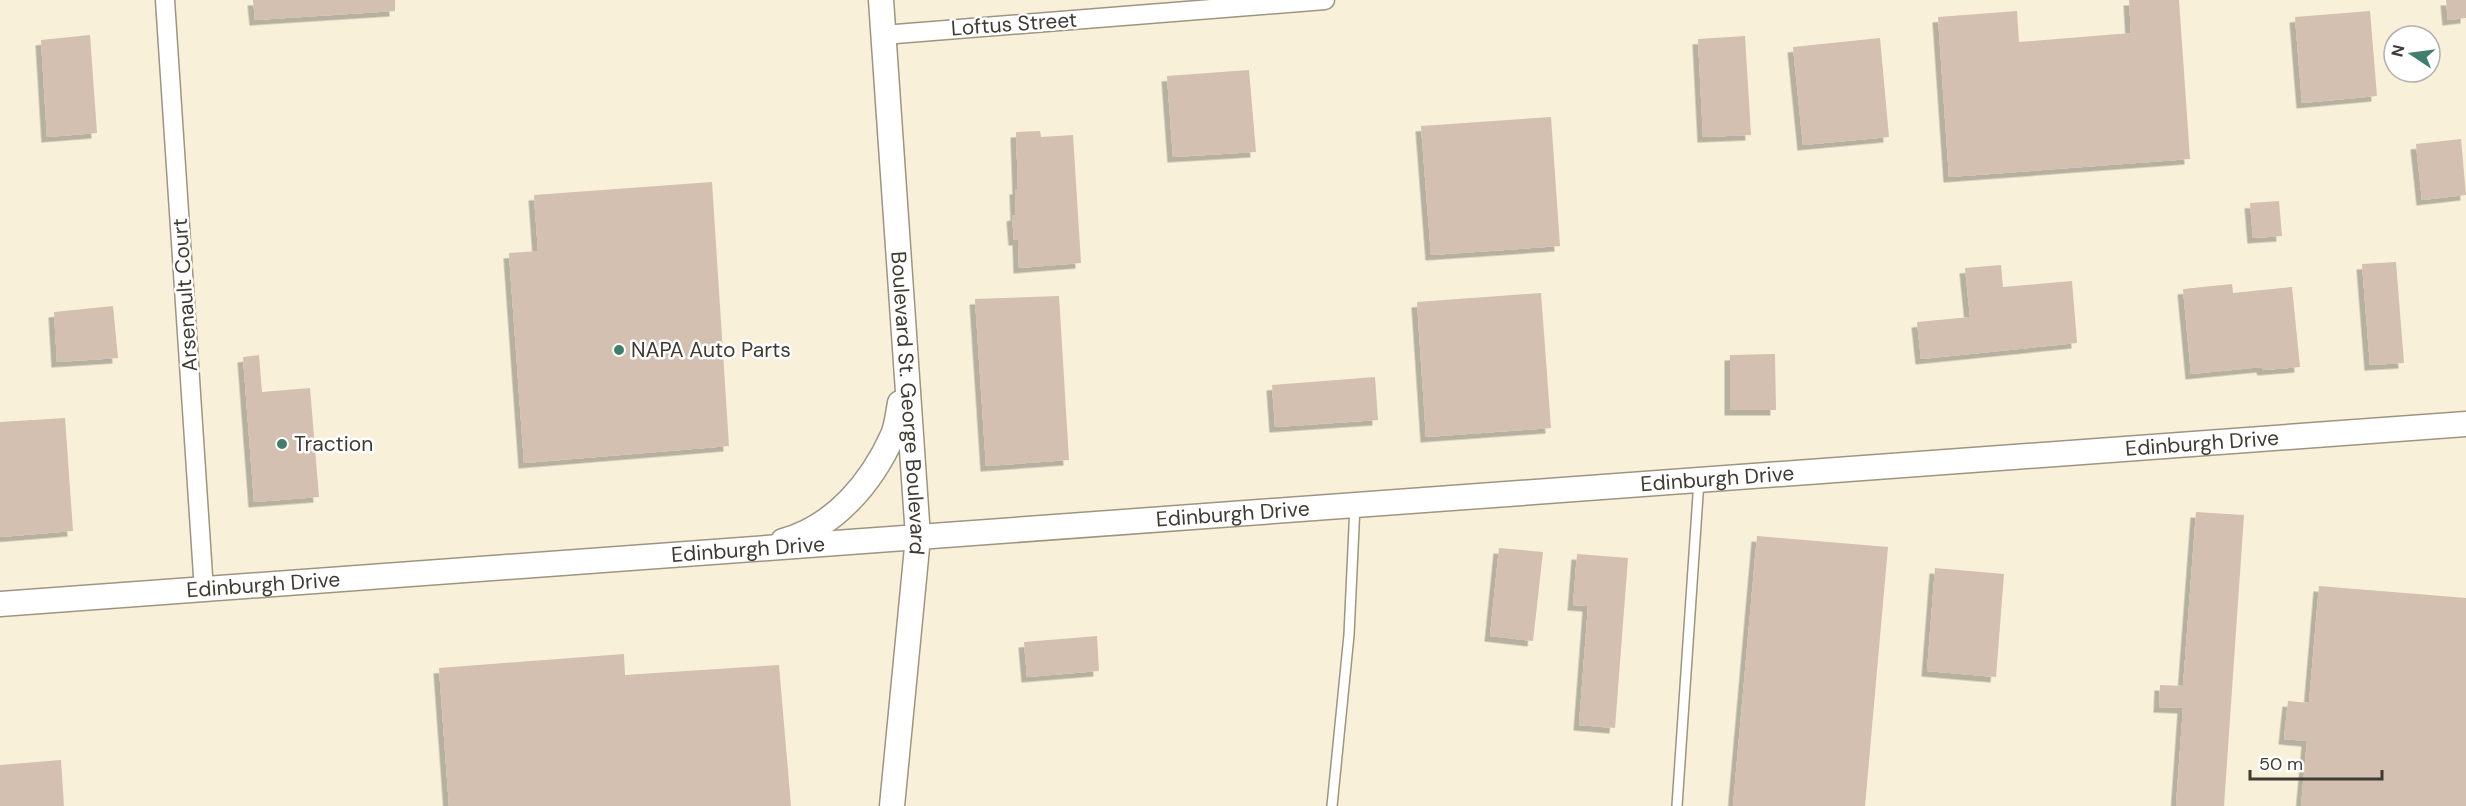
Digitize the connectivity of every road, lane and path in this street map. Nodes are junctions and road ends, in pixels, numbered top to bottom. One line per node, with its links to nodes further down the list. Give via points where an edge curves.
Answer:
1 (165, 0): 11 (street, Arsenault Court)
2 (880, 0): 4 (street, Boulevard St. George Boulevard)
3 (1325, 0): 4 (street, Loftus Street)
4 (883, 35): 5 (street, Boulevard St. George Boulevard)
5 (906, 374): 9 (street, Boulevard St. George Boulevard); 10 (street, via 894,433 846,506 799,537)
6 (2466, 424): 7 (street, Edinburgh Drive)
7 (1699, 480): 8 (street, Edinburgh Drive); 15 (lane)
8 (1355, 506): 9 (street, Edinburgh Drive); 14 (lane, via 1349,635)
9 (918, 537): 10 (street, Edinburgh Drive); 13 (street, Boulevard St. George Boulevard)
10 (749, 550): 11 (street, Edinburgh Drive)
11 (204, 591): 12 (street, Edinburgh Drive)
12 (0, 604)
13 (892, 806)
14 (1332, 806)
15 (1677, 806)

